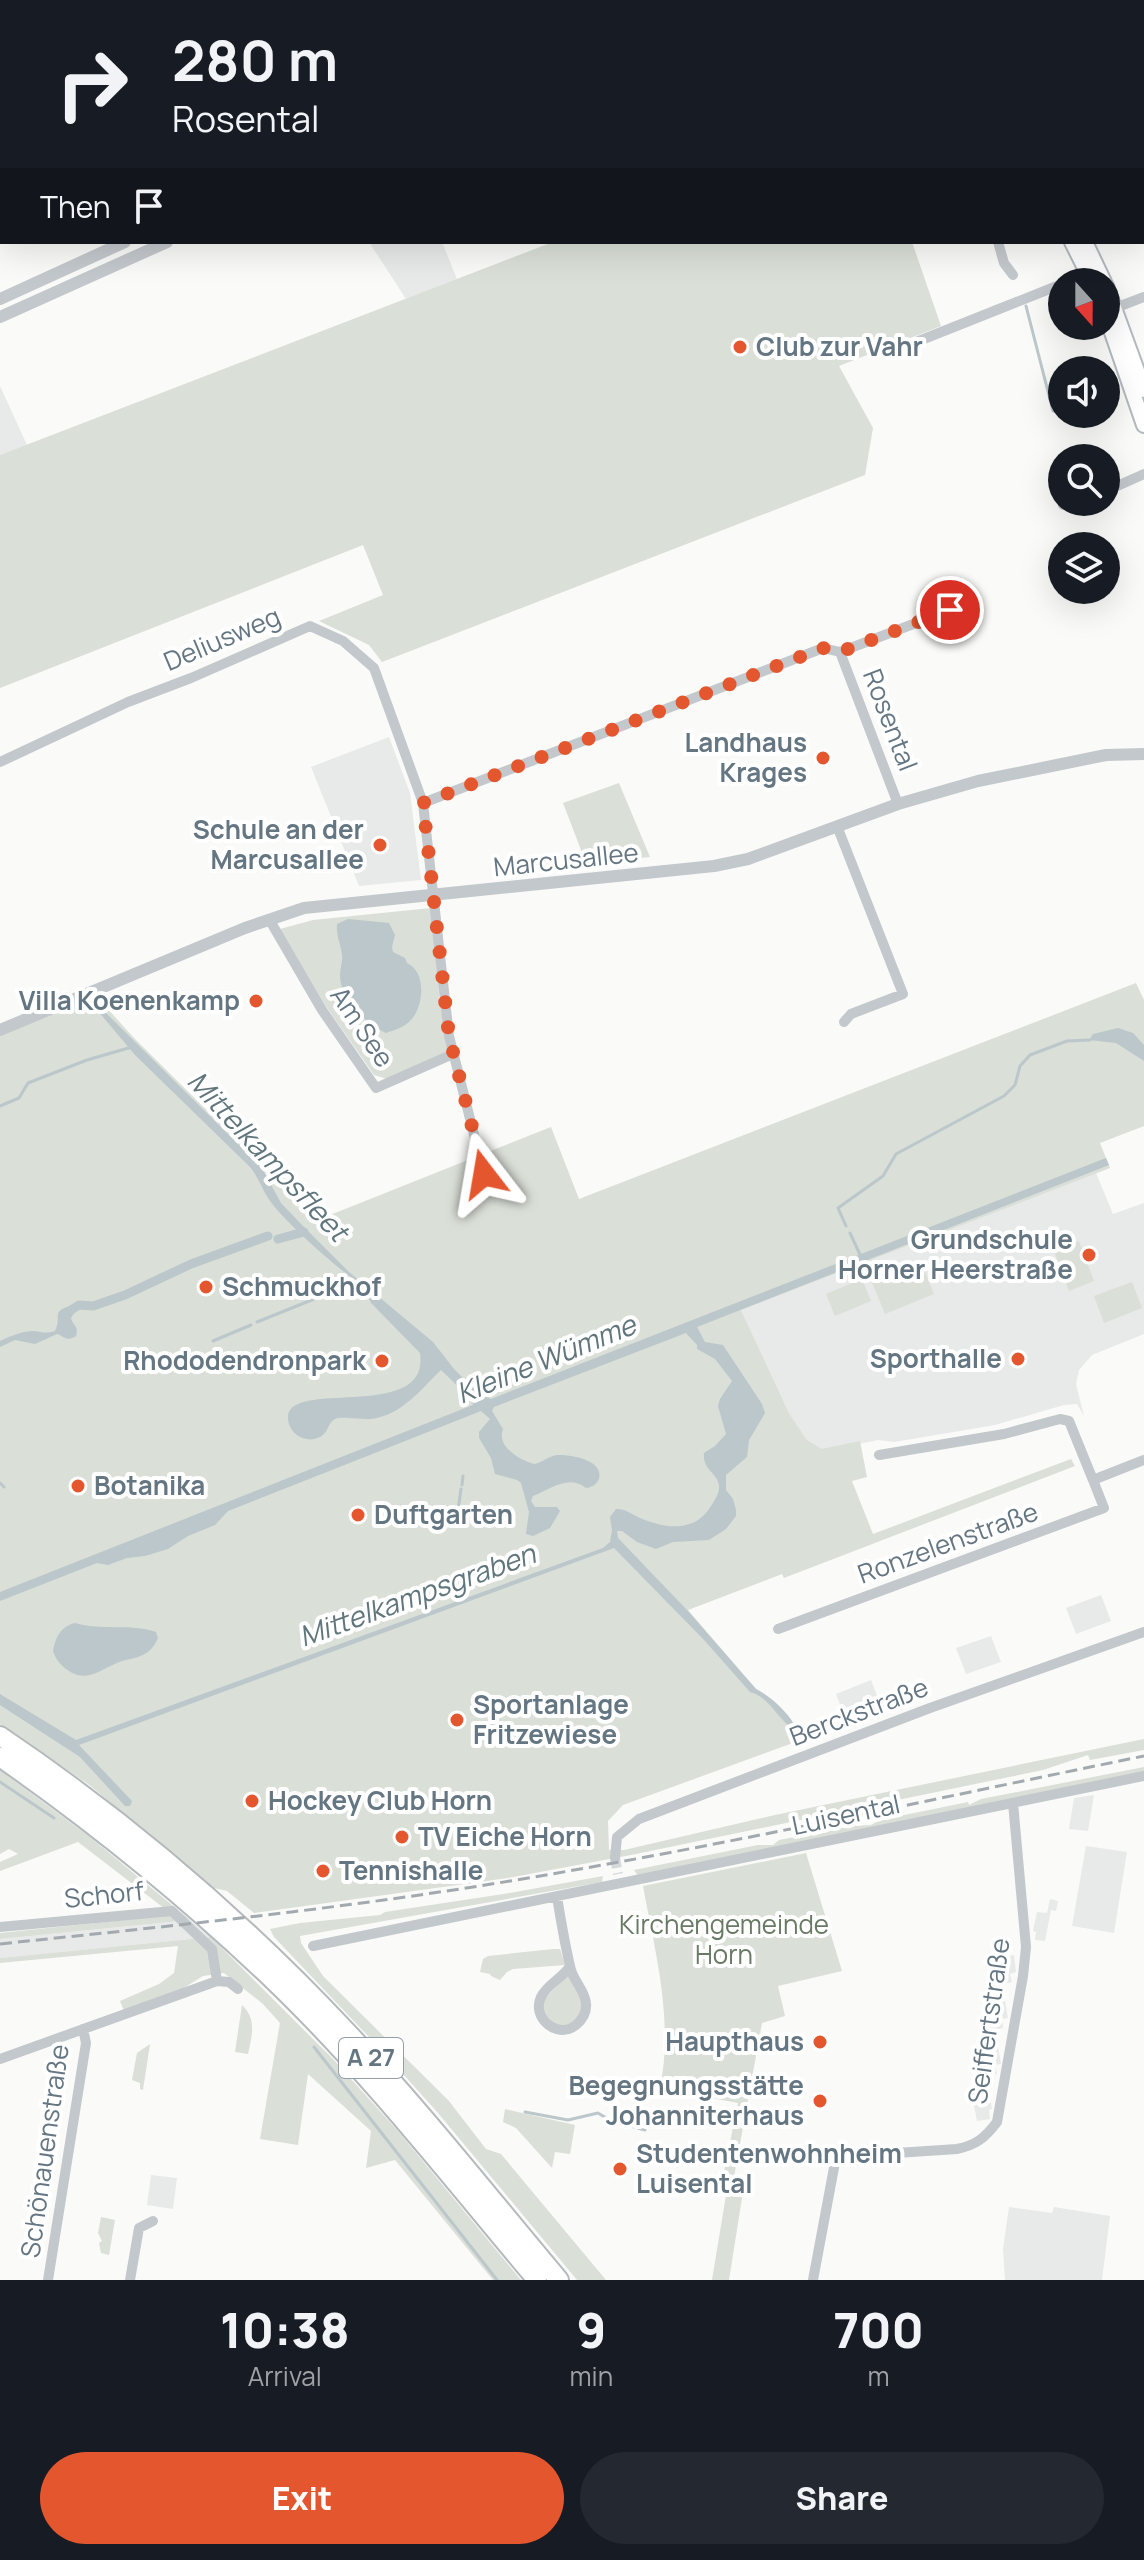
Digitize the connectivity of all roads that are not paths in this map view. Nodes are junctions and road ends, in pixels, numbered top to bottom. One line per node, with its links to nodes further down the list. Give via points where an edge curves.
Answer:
1 (121, 244): 11 (street)
2 (163, 244): 13 (street)
3 (999, 244): 8 (street)
4 (1073, 244): 6 (main road)
5 (1086, 244): 7 (main road)
6 (1085, 268)
7 (1097, 268)
8 (1013, 275)
9 (1048, 290): 16 (street)
10 (1144, 297): 12 (street)
11 (0, 299)
12 (1120, 307)
13 (0, 317)
14 (1120, 333): 17 (main road)
15 (1119, 340): 18 (main road)
16 (886, 354)
17 (1144, 390)
18 (1144, 425)
19 (1144, 474): 20 (street)
20 (1120, 485)
21 (950, 610): 22 (street, Rosental)
22 (840, 652): 25 (street, Rosental, via 823,648); 26 (street, Rosental)
23 (1144, 754): 26 (street, Marcusallee, via 1119,753 1022,770)
24 (0, 762): 25 (street, Deliusweg, via 310,626 343,641 374,668)
25 (423, 803): 28 (street, Deliusweg)
26 (898, 804): 27 (street, Marcusallee)
27 (837, 826): 28 (street, Marcusallee, via 714,866); 30 (street, via 903,994 851,1014)
28 (433, 895): 29 (street, Marcusallee, via 304,908); 32 (street, Deliusweg)
29 (269, 919): 31 (street, Marcusallee); 32 (street, Am See, via 376,1088)
30 (844, 1022)
31 (0, 1030)
32 (453, 1054): 33 (street, Deliusweg)
33 (484, 1174)
34 (879, 1455): 36 (street, Ronzelenstraße, via 1060,1419 1073,1428)
35 (1144, 1460): 36 (street)
36 (1093, 1480): 37 (street, Ronzelenstraße, via 1104,1508)
37 (778, 1629)
38 (1144, 1632): 43 (street, Berckstraße, via 639,1819 617,1837)
39 (0, 1736): 56 (highway, A 27, via 162,1857 286,1968 401,2091)
40 (0, 1757): 55 (highway, A 27, via 152,1871 274,1981 389,2103)
41 (1144, 1776): 42 (street, Luisental)
42 (1013, 1803): 44 (street, Luisental, via 619,1879); 57 (street, Seiffertstraße, via 1026,1947 997,2122 984,2139 964,2148 836,2157)
43 (615, 1858)
44 (557, 1897): 46 (street, Luisental); 47 (street)
45 (0, 1927): 48 (street, Schorf, via 172,1911 212,1949)
46 (313, 1946)
47 (570, 1966): 47 (street, via 540,2003 543,2020 556,2029 572,2028 586,2009)
48 (217, 1981): 49 (street); 50 (street)
49 (238, 1989)
50 (83, 2029): 51 (street); 53 (street, Schönauenstraße, via 86,2043)
51 (0, 2059)
52 (153, 2221): 54 (street, via 139,2228)
53 (48, 2280)
54 (130, 2280)
55 (537, 2280)
56 (559, 2280)
57 (813, 2280)

